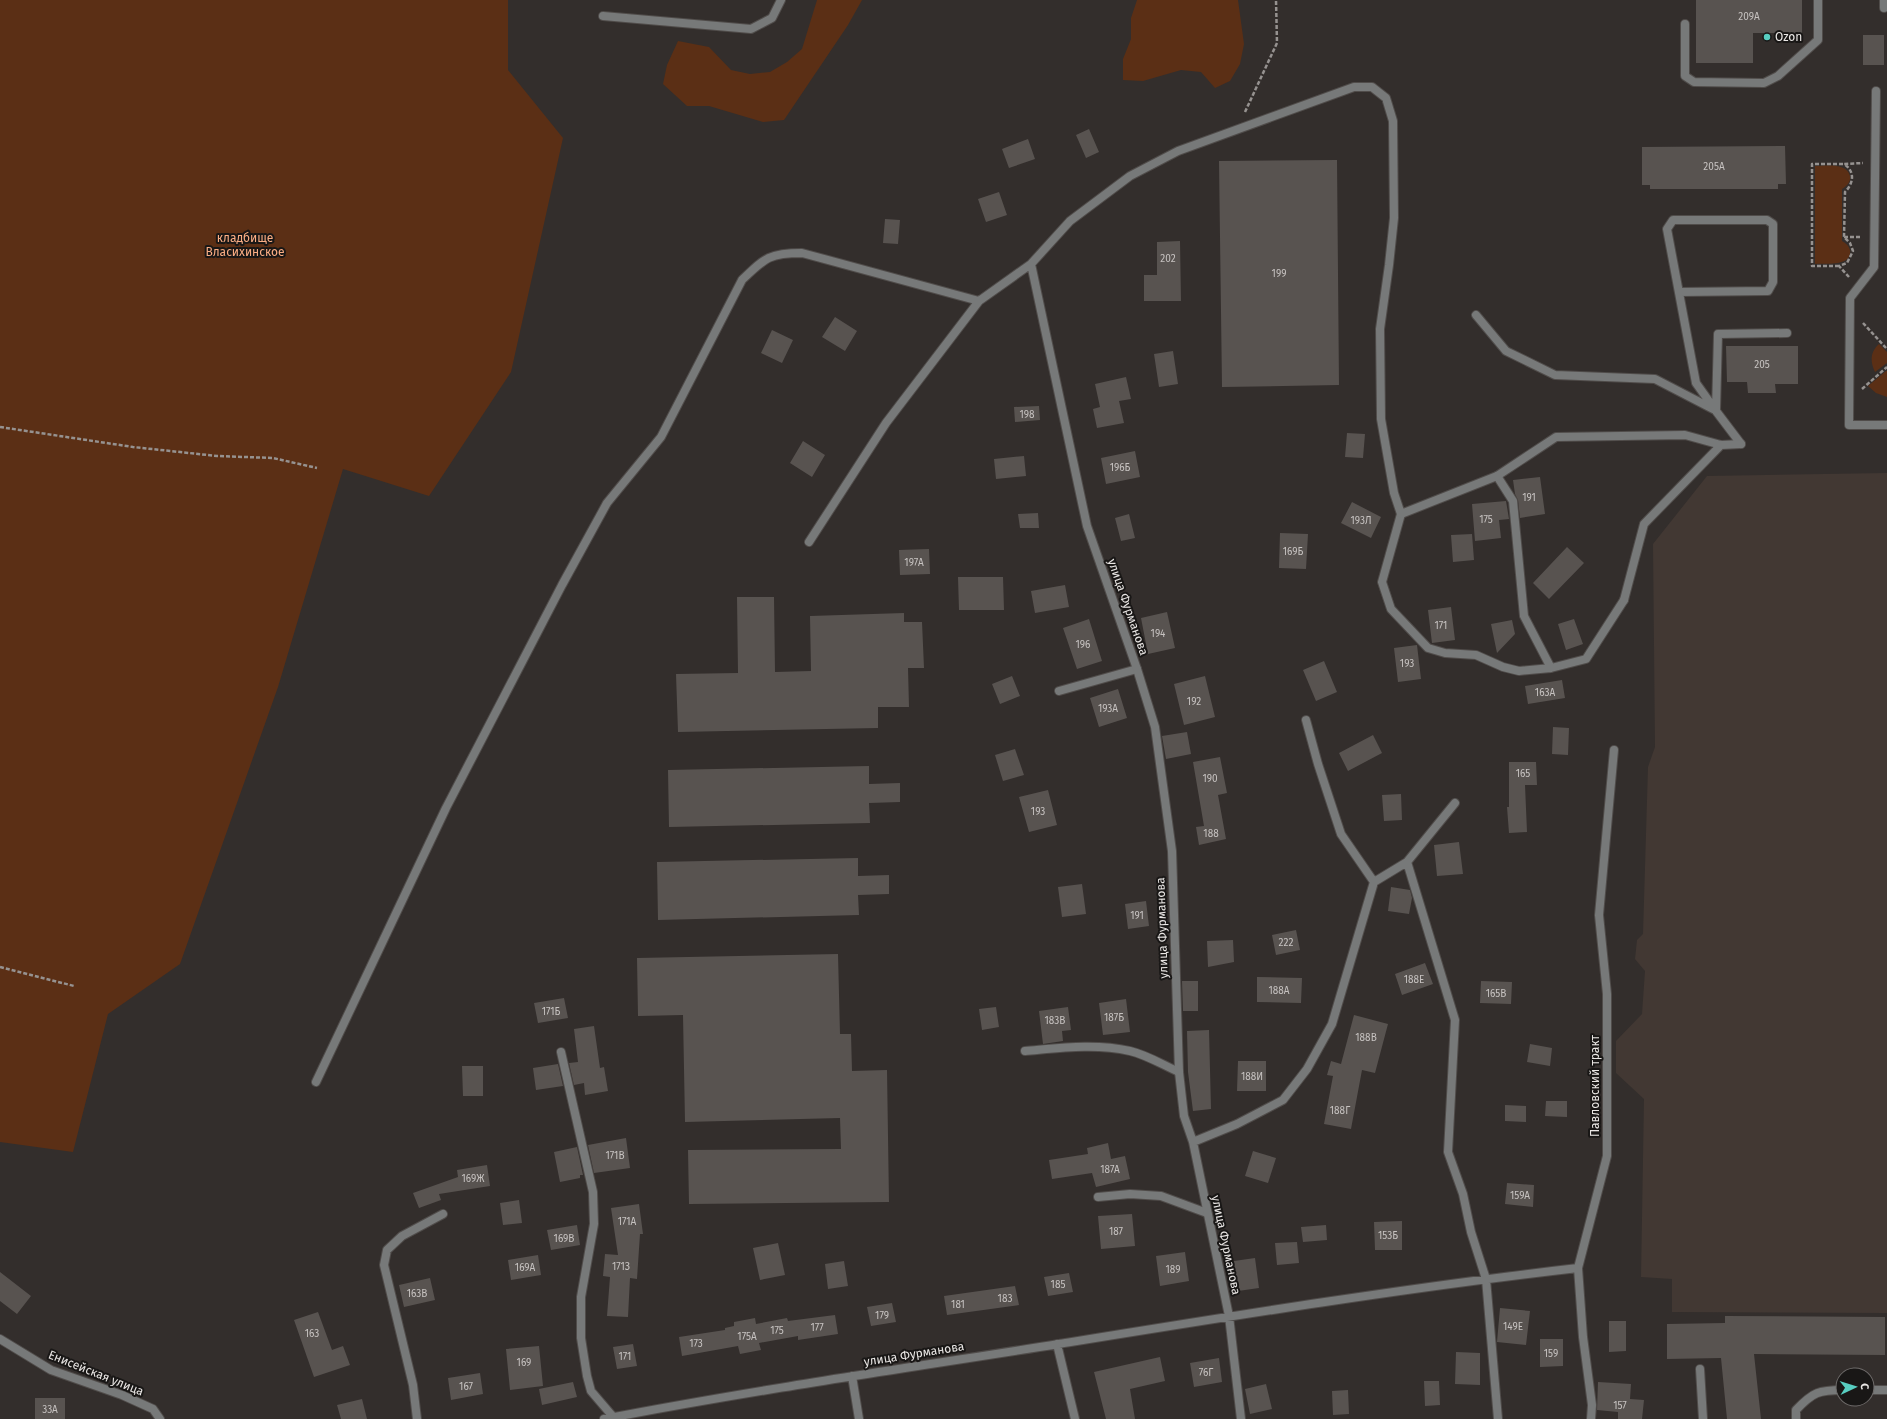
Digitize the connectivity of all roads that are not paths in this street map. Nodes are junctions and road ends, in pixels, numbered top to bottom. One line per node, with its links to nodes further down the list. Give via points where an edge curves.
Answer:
1 (781, 0): 3 (street, via 772,18 751,29)
2 (1818, 0): 4 (street, via 1818,40 1778,76 1764,83 1694,82 1685,76)
3 (603, 16)
4 (1685, 24)
5 (1876, 91): 12 (street, via 1874,267 1850,298 1849,425)
6 (1031, 264): 8 (street); 15 (street, via 1070,221 1130,176 1178,151 1354,87 1372,87 1386,98 1393,121 1394,218 1380,329 1381,419 1394,493); 18 (street, улица Фурманова, via 1087,526)
7 (1679, 292): 7 (street, via 1667,229 1673,220 1767,220 1773,224 1773,282 1768,291); 11 (street, via 1696,383)
8 (979, 301): 16 (street, via 886,423); 28 (street, via 802,253 773,255 762,260 742,280 661,437 607,503 562,585 446,808)
9 (1476, 315): 11 (street, via 1506,351 1555,375 1655,379)
10 (1786, 333): 11 (street, via 1718,334)
11 (1716, 411): 13 (street, via 1741,444)
12 (1887, 425)
13 (1721, 445): 14 (street, via 1685,435 1556,437); 17 (street, via 1644,524 1624,600 1586,659)
14 (1497, 476): 15 (street); 17 (street, via 1513,501 1524,616)
15 (1402, 514): 17 (street, via 1382,582 1391,609 1428,648 1445,653 1476,654 1503,667 1519,671)
16 (808, 542)
17 (1551, 668)
18 (1137, 669): 19 (street); 27 (street, улица Фурманова, via 1155,727 1172,851)
19 (1059, 691)
20 (1306, 720): 24 (street, via 1341,834)
21 (1614, 750): 33 (street, Павловский тракт, via 1600,915 1607,994 1608,1156)
22 (1455, 803): 23 (street)
23 (1407, 862): 24 (street); 34 (street, via 1455,1020 1448,1152 1464,1194 1471,1232)
24 (1374, 882): 29 (street, via 1332,1024 1307,1069 1283,1100 1237,1124)
25 (1025, 1051): 27 (street, via 1081,1046 1108,1047 1131,1051)
26 (561, 1052): 43 (street, via 593,1192 594,1224 581,1297 581,1338 586,1376 591,1391)
27 (1179, 1072): 29 (street, улица Фурманова, via 1184,1116)
28 (316, 1082)
29 (1193, 1142): 31 (street, улица Фурманова)
30 (1098, 1197): 31 (street, via 1130,1194 1161,1196)
31 (1207, 1213): 35 (street, улица Фурманова)
32 (443, 1214): 45 (street, via 402,1236 387,1250 384,1265 413,1385)
33 (1578, 1268): 34 (street, улица Фурманова); 51 (street, Павловский тракт, via 1583,1337 1592,1405)
34 (1486, 1279): 35 (street, улица Фурманова); 50 (street)
35 (1229, 1316): 37 (street, улица Фурманова); 49 (street)
36 (0, 1339): 44 (street, Енисейская улица, via 51,1370 122,1395 153,1409)
37 (1057, 1344): 39 (street, улица Фурманова); 48 (street)
38 (1700, 1369): 52 (street)
39 (852, 1376): 43 (street, улица Фурманова); 47 (street)
40 (1835, 1390): 53 (street, via 1825,1390 1809,1396 1796,1410)
41 (1875, 1390): 42 (street)
42 (1887, 1390)
43 (614, 1418): 46 (street, улица Фурманова)
44 (160, 1419)
45 (418, 1419)
46 (604, 1419)
47 (859, 1419)
48 (1075, 1419)
49 (1241, 1419)
50 (1498, 1419)
51 (1591, 1419)
52 (1703, 1419)
53 (1796, 1419)

